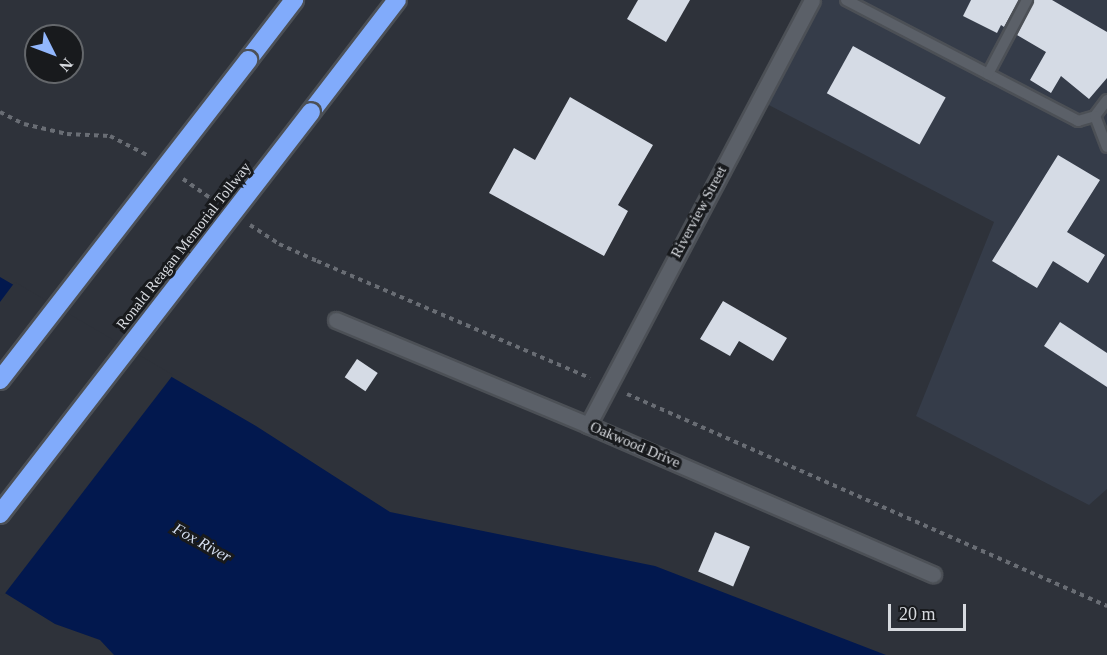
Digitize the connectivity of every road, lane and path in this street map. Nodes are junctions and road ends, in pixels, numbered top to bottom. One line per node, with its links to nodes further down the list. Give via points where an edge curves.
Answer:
1 (294, 0): 16 (highway, bridge)
2 (397, 0): 20 (highway, Ronald Reagan Memorial Tollway, bridge)
3 (812, 0): 19 (street, Riverview Street)
4 (846, 0): 6 (lane)
5 (1027, 0): 6 (lane)
6 (988, 74): 9 (lane, via 1078,121)
7 (1107, 100): 9 (lane)
8 (0, 112): 11 (path, via 24,124 67,134 110,136)
9 (1095, 116): 10 (lane)
10 (1107, 147)
11 (152, 158)
12 (181, 178): 13 (path)
13 (220, 204)
14 (249, 224): 17 (path, via 279,244)
15 (336, 320): 19 (street, Oakwood Drive)
16 (0, 380)
17 (593, 380)
18 (625, 393): 22 (path)
19 (588, 425): 21 (street, Oakwood Drive)
20 (0, 514)
21 (933, 574)
22 (1107, 606)

